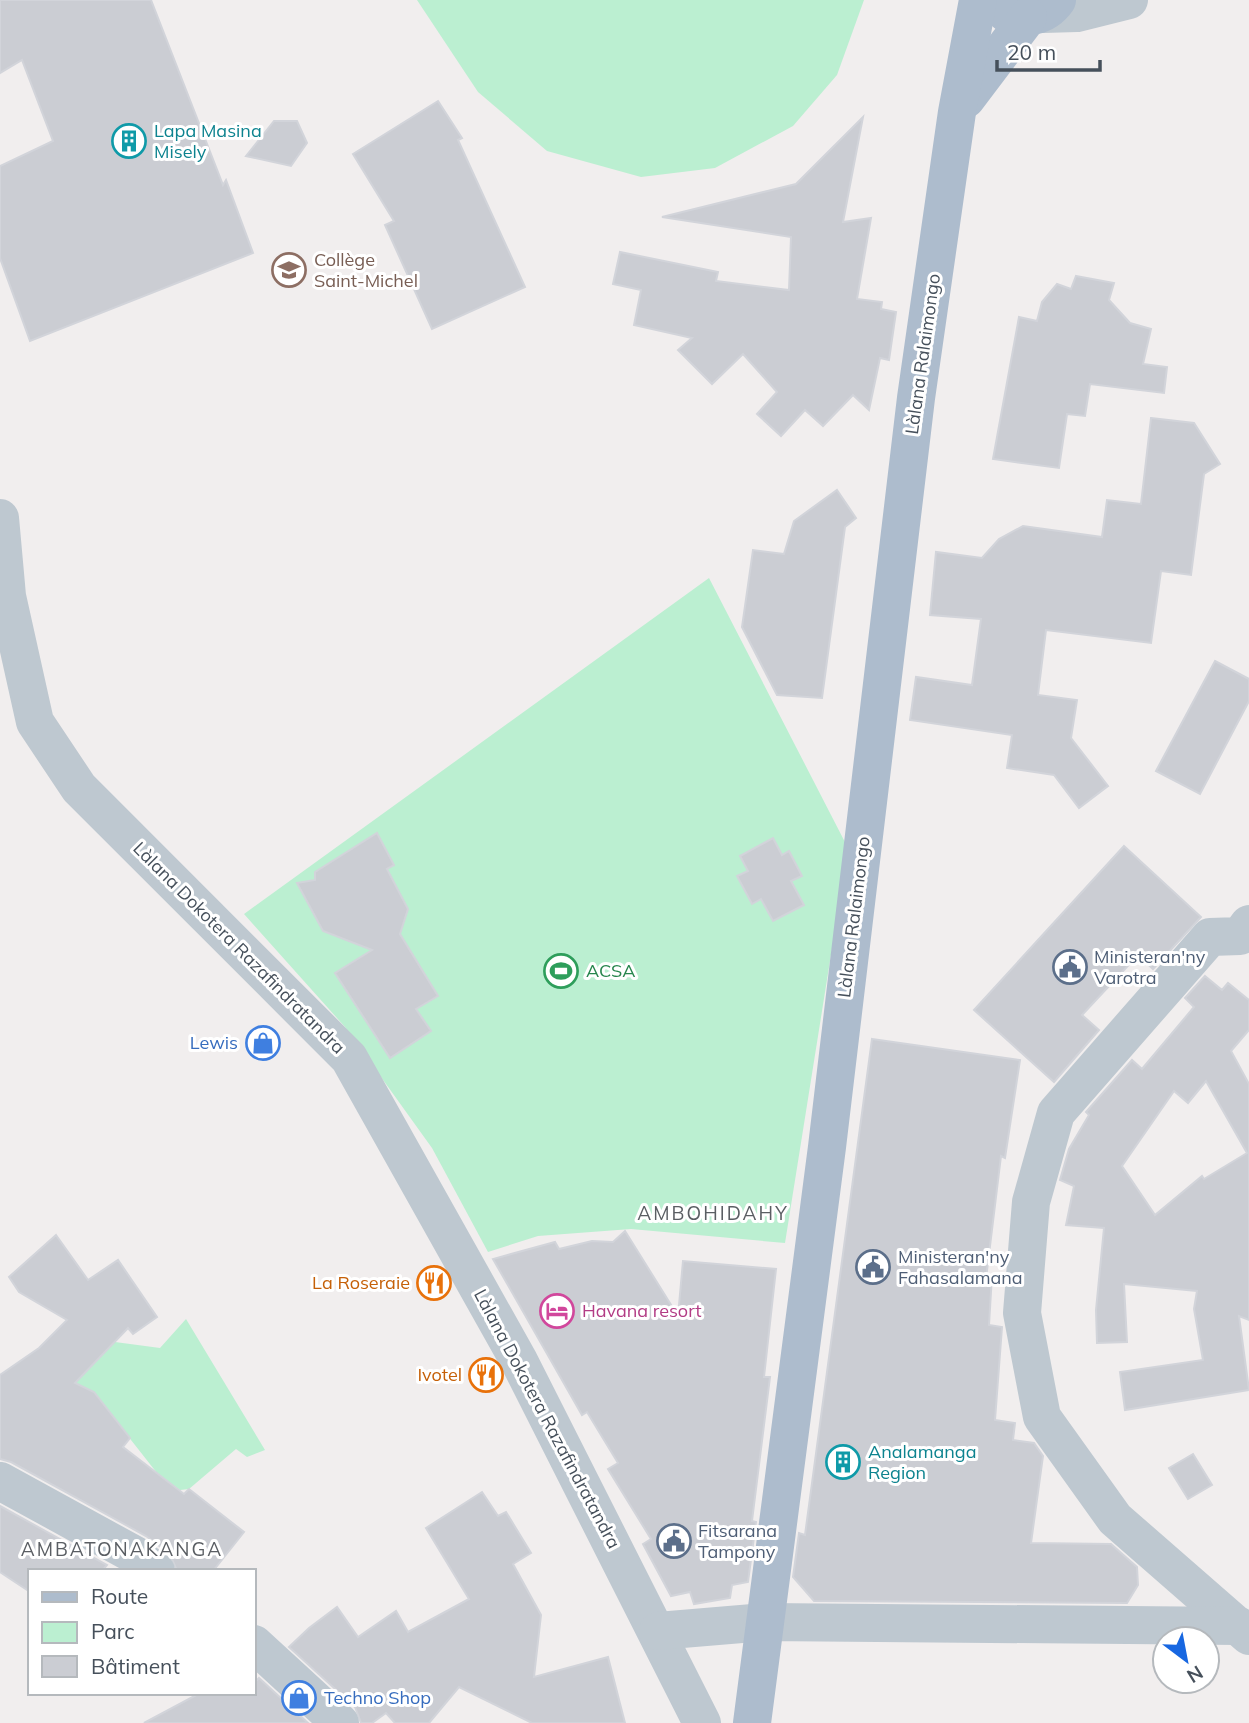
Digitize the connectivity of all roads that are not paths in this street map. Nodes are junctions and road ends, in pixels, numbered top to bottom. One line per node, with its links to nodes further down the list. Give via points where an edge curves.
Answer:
1 (978, 0): 5 (main road, Làlana Ralaimongo)
2 (987, 0): 4 (main road, via 1014,16)
3 (1129, 0): 4 (street, via 1077,13)
4 (1043, 10): 5 (main road)
5 (957, 112): 10 (main road, Làlana Ralaimongo, via 916,398)
6 (0, 518): 11 (street, Làlana Dokotera Razafindratandra, via 7,596 35,722 79,788 349,1058 519,1361)
7 (1246, 935): 12 (street, via 1210,937 1056,1113 1031,1202 1022,1313 1042,1417 1115,1519)
8 (0, 1481): 9 (street)
9 (153, 1569)
10 (765, 1622): 11 (street); 12 (street); 16 (main road, Làlana Ralaimongo)
11 (658, 1631): 15 (street, Làlana Dokotera Razafindratandra)
12 (1244, 1631)
13 (256, 1646): 14 (street)
14 (340, 1723)
15 (702, 1723)
16 (752, 1723)

